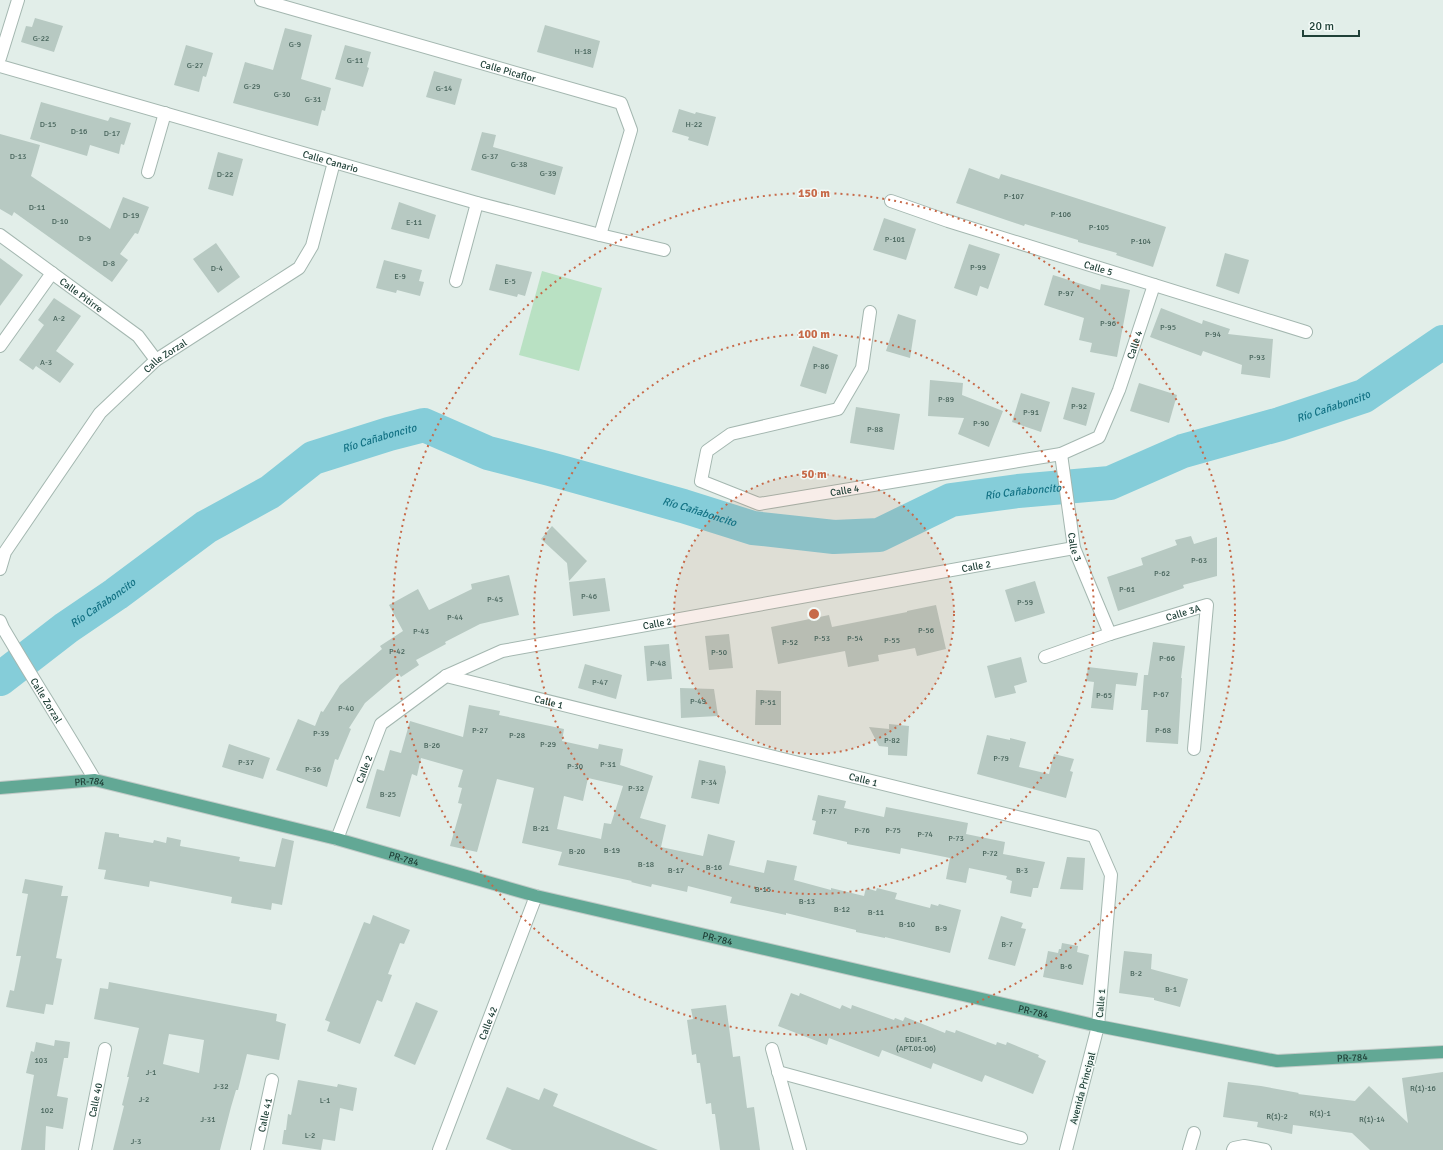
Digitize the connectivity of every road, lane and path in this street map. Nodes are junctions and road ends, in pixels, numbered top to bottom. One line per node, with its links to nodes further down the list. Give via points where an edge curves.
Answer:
1 (18, 0): 3 (street)
2 (261, 0): 11 (street, Calle Picaflor, via 621,103 631,130)
3 (0, 58)
4 (0, 66): 5 (street, Calle Canario)
5 (165, 113): 6 (street, Calle Canario); 7 (street)
6 (334, 162): 9 (street, Calle Canario); 19 (street, Calle Zorzal, via 312,246 300,268)
7 (148, 172)
8 (891, 202): 15 (street, Calle 5)
9 (477, 203): 11 (street, Calle Canario); 14 (street)
10 (0, 235): 13 (street, Calle Pitirre)
11 (600, 235): 12 (street, Calle Canario)
12 (664, 250)
13 (52, 273): 18 (street); 19 (street, Calle Pitirre, via 138,336)
14 (456, 281)
15 (1154, 285): 17 (street, Calle 5); 20 (street, Calle 4, via 1119,390 1099,437)
16 (870, 312): 20 (street, Calle 4, via 862,368 838,409 731,434 707,451 701,480 759,504)
17 (1306, 332)
18 (0, 346)
19 (156, 360): 22 (street, Calle Zorzal, via 100,413 5,552)
20 (1061, 454): 21 (street, Calle 3)
21 (1074, 548): 24 (street, Calle 3); 26 (street, Calle 2, via 502,651)
22 (0, 569)
23 (1, 625): 28 (street, Calle Zorzal)
24 (1110, 634): 25 (street, Calle 3A); 27 (street, Calle 3A, via 1207,605)
25 (1045, 657)
26 (446, 676): 30 (street, Calle 2, via 381,724); 32 (street, Calle 1, via 1094,836 1111,875)
27 (1194, 749)
28 (95, 780): 29 (main road, PR-784 / PR-784); 30 (main road, PR-784 / PR-784)
29 (0, 788)
30 (337, 839): 31 (main road, PR-784 / PR-784)
31 (536, 896): 32 (main road, PR-784 / PR-784); 42 (street, Calle 42)
32 (1098, 1026): 35 (main road, PR-784 / PR-784, via 1277,1061); 44 (street, Avenida Principal)
33 (772, 1049): 36 (street)
34 (105, 1050): 40 (street, Calle 40)
35 (1443, 1052)
36 (778, 1072): 39 (street); 43 (street)
37 (272, 1080): 41 (street, Calle 41)
38 (1194, 1133): 45 (street)
39 (1021, 1138)
40 (84, 1150)
41 (257, 1150)
42 (439, 1150)
43 (800, 1150)
44 (1066, 1150)
45 (1189, 1150)
46 (1233, 1150): 47 (street, via 1244,1146)
47 (1265, 1150)

